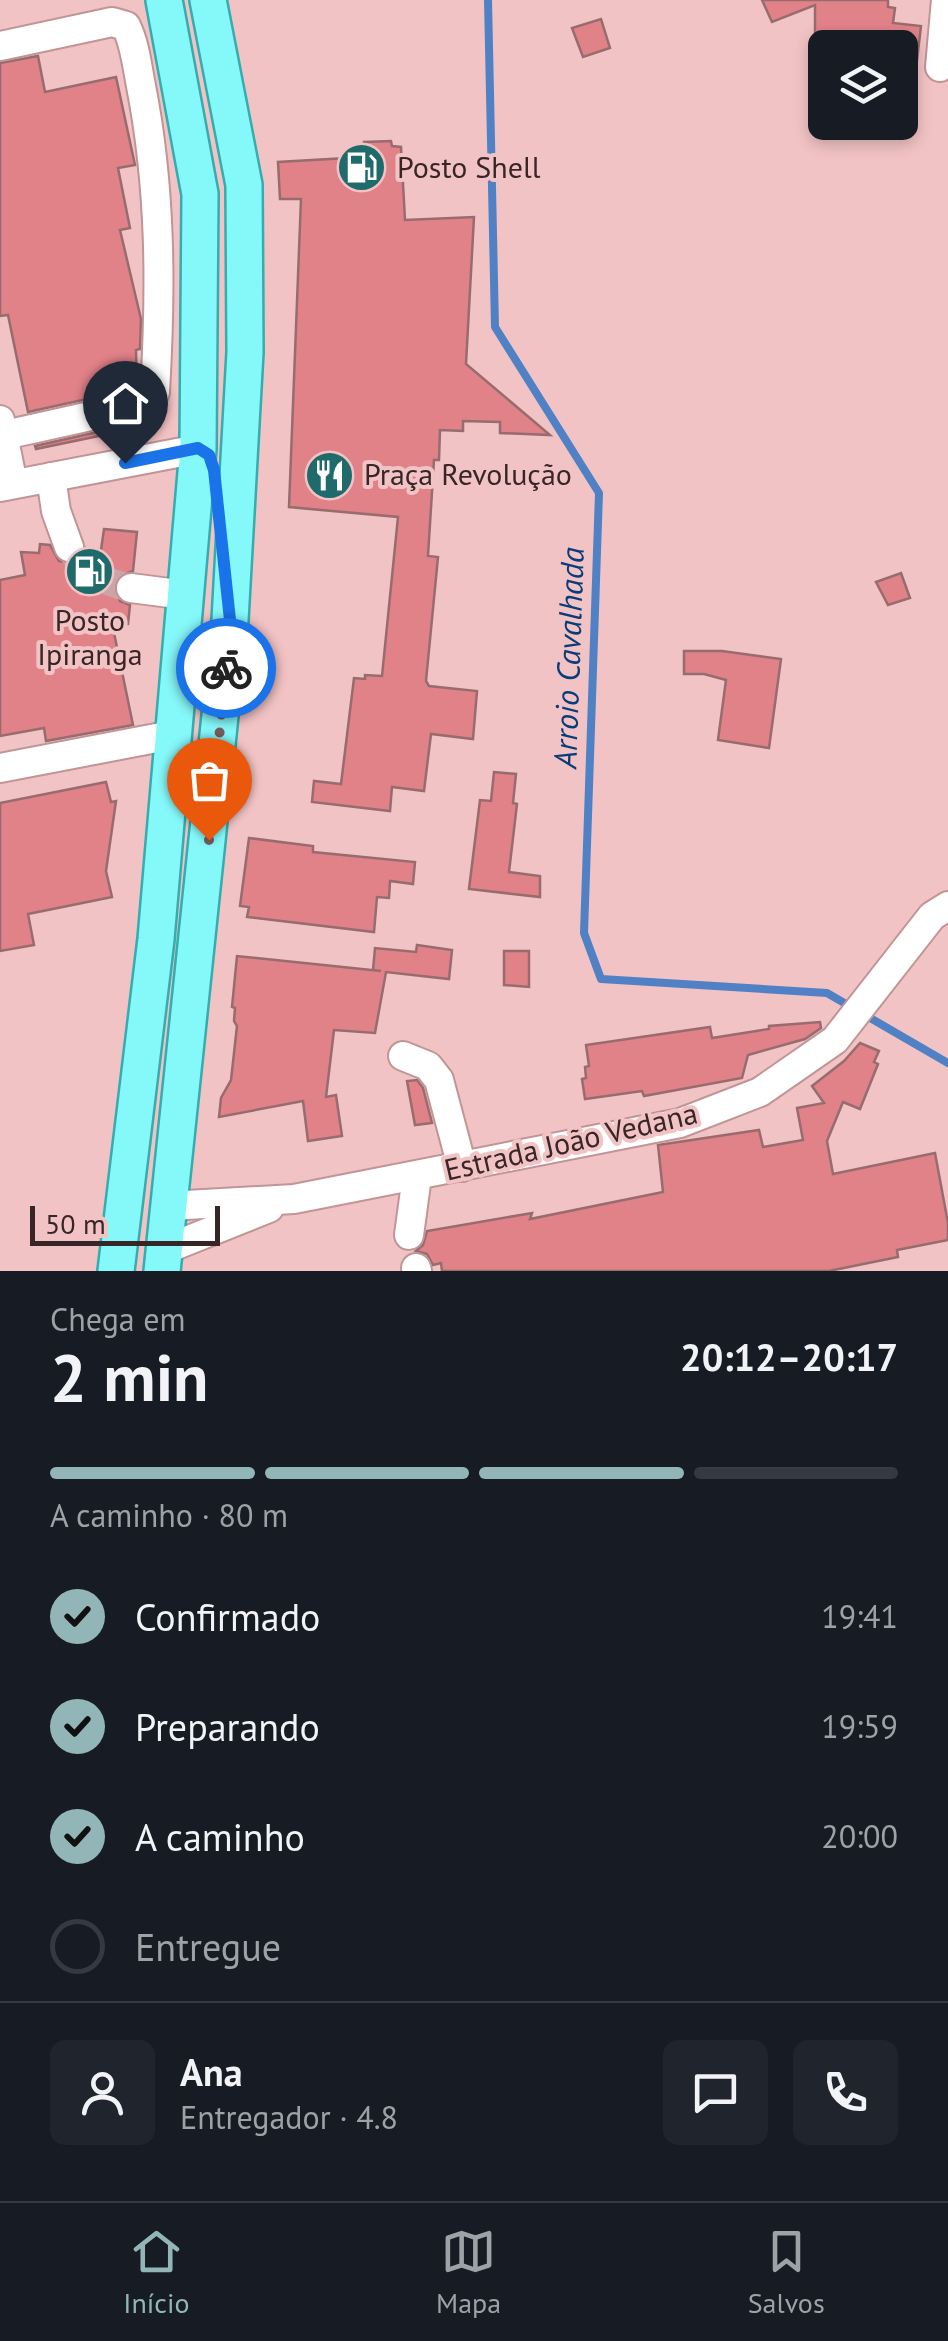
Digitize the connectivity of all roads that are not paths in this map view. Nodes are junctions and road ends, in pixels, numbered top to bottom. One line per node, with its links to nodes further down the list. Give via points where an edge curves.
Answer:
1 (164, 0): 7 (main road, via 200,194)
2 (208, 0): 13 (main road, via 244,185 247,262)
3 (946, 0): 5 (street)
4 (0, 46): 6 (street, via 112,22 126,26 156,176 160,298 149,403)
5 (940, 67)
6 (1, 430): 9 (street)
7 (198, 448): 8 (street); 12 (main road); 13 (main road, via 214,470)
8 (51, 477): 9 (street); 10 (street)
9 (6, 486)
10 (69, 547)
11 (131, 588): 12 (street)
12 (185, 595): 14 (main road)
13 (230, 620): 22 (main road)
14 (172, 736): 15 (street); 18 (main road)
15 (0, 768)
16 (948, 906): 19 (street, Estrada João Vedana, via 932,916 835,1040 760,1092 680,1123)
17 (403, 1056): 19 (street, via 428,1066 439,1080)
18 (131, 1151): 24 (main road, via 140,1232); 25 (main road)
19 (462, 1166): 20 (street, Estrada João Vedana)
20 (417, 1176): 21 (street, Estrada João Vedana); 23 (street)
21 (294, 1199): 22 (street, Estrada João Vedana); 24 (street, Estrada João Vedana)
22 (168, 1206): 24 (main road)
23 (409, 1235)
24 (163, 1260)
25 (116, 1271)

